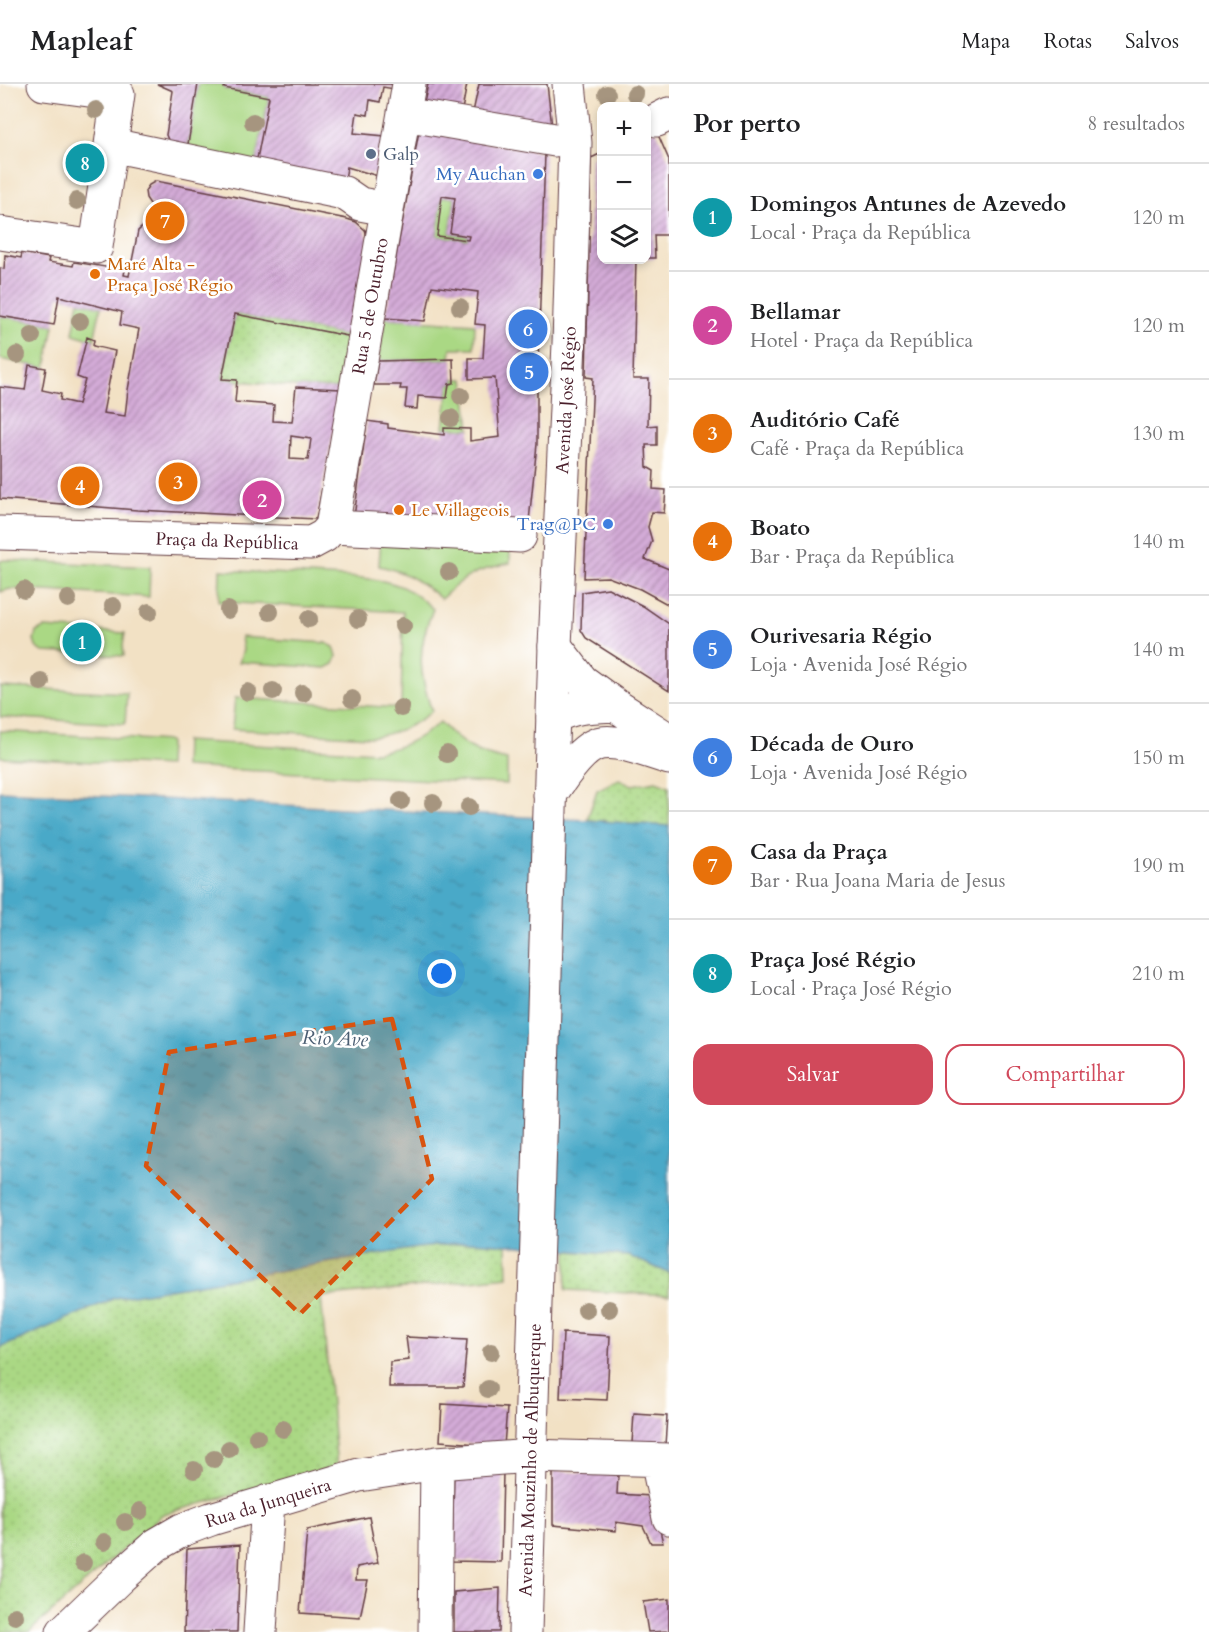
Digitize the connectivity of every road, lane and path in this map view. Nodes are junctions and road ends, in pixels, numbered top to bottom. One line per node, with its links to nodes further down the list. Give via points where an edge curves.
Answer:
1 (569, 84): 11 (street, Avenida José Régio, via 575,143)
2 (56, 85): 5 (street, via 118,94)
3 (406, 99): 4 (street); 6 (street, Rua 5 de Outubro)
4 (555, 140)
5 (111, 145): 6 (street, via 344,193); 7 (street, via 96,247)
6 (374, 206): 8 (street, Rua 5 de Outubro)
7 (0, 233)
8 (332, 527): 9 (street, Praça da República, via 311,543); 10 (street)
9 (0, 533)
10 (520, 536)
11 (555, 646): 12 (street, via 582,681); 13 (street, Avenida José Régio)
12 (615, 705): 13 (street, via 584,706); 14 (street)
13 (553, 717): 15 (street); 17 (street, Avenida José Régio)
14 (669, 740)
15 (600, 743): 16 (street, via 621,744); 17 (street, via 580,756 560,779)
16 (669, 758)
17 (550, 803): 18 (street, Avenida Mouzinho de Albuquerque, via 534,1288)
18 (520, 1457): 19 (street, Rua da Junqueira); 20 (street, Rua da Junqueira); 26 (street, Avenida Mouzinho de Albuquerque)
19 (663, 1460): 22 (street)
20 (437, 1463): 21 (street, Rua da Junqueira, via 359,1475); 25 (street)
21 (268, 1501): 23 (street, Rua da Junqueira, via 182,1530 156,1545); 24 (street)
22 (669, 1518)
23 (63, 1632)
24 (260, 1632)
25 (435, 1632)
26 (525, 1632)

